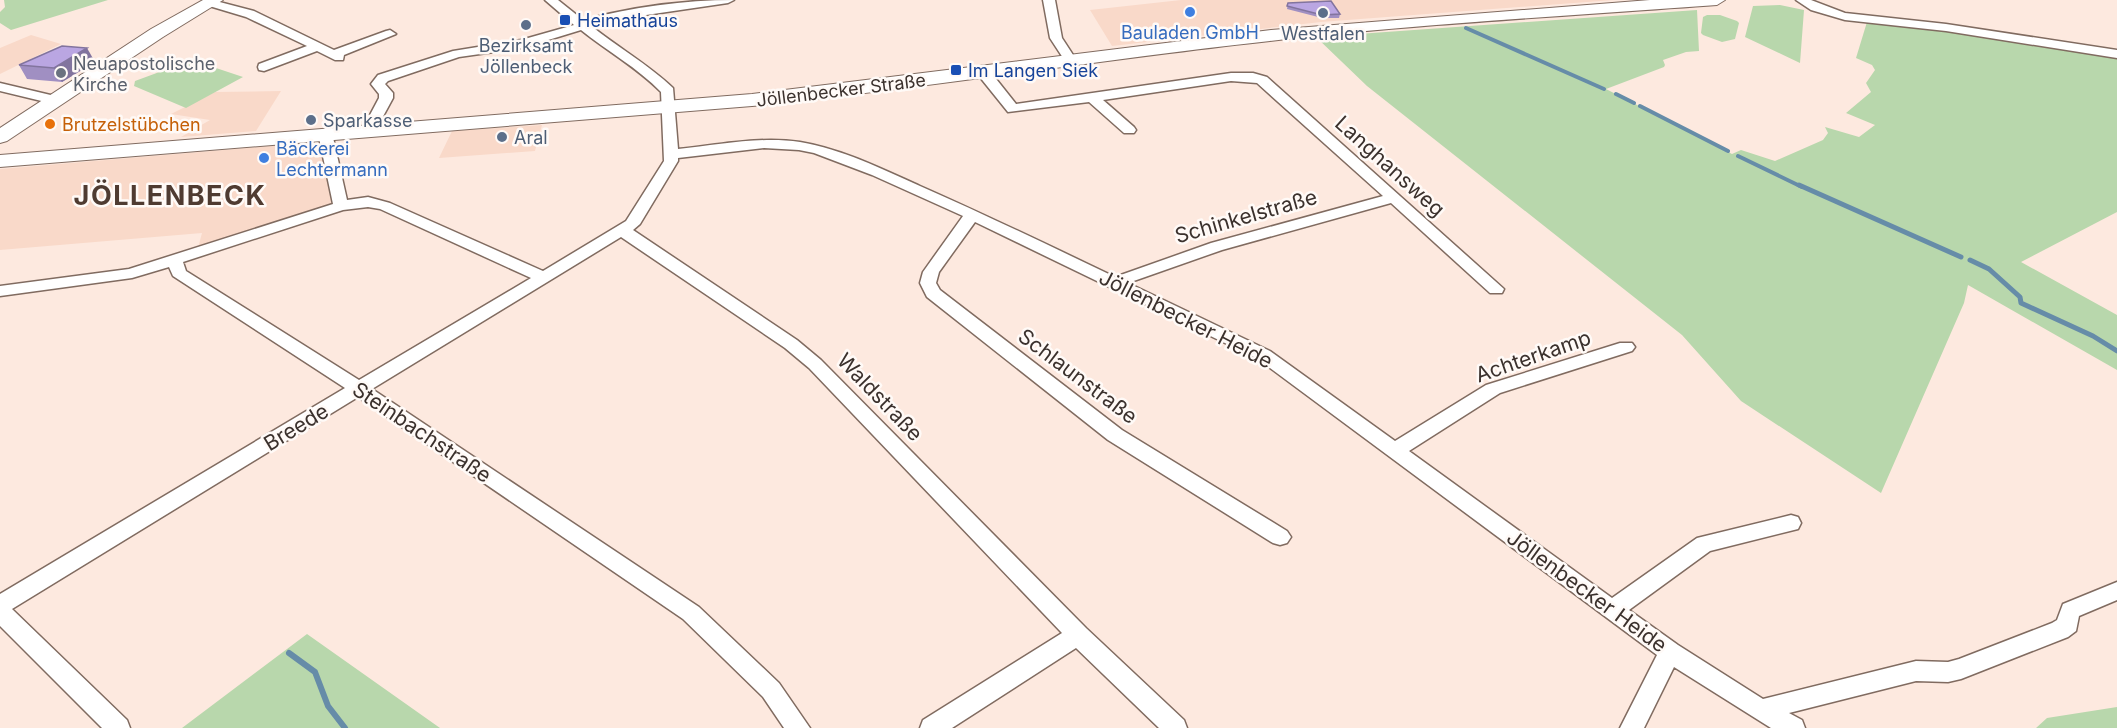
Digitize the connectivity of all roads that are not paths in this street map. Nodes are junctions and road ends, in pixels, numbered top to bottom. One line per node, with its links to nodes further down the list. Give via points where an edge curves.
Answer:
1 (551, 0): 8 (street)
2 (728, 0): 8 (street, via 612,15)
3 (1049, 0): 12 (street, via 1056,38)
4 (1717, 0): 7 (main road, Jöllenbecker Straße)
5 (1802, 0): 11 (street, via 1818,10 1840,16 1930,25)
6 (212, 1): 10 (street); 17 (main road)
7 (1662, 2): 12 (main road, Jöllenbecker Straße, via 1307,32)
8 (582, 25): 18 (street, via 665,86); 19 (street, via 522,44 457,54 383,78 378,85 386,98)
9 (390, 34): 10 (street, via 337,55)
10 (318, 46): 13 (street)
11 (2117, 54)
12 (1071, 61): 14 (main road, Jöllenbecker Straße)
13 (264, 67)
14 (984, 73): 16 (street, via 1013,109); 18 (main road, Jöllenbecker Straße)
15 (0, 87): 17 (street)
16 (1092, 98): 20 (street); 25 (street, Langhansweg, via 1253,77 1269,84)
17 (54, 100): 22 (main road)
18 (670, 108): 19 (main road, Jöllenbecker Straße); 23 (street)
19 (369, 130): 21 (main road, Jöllenbecker Straße)
20 (1129, 130)
21 (325, 133): 24 (main road, Jöllenbecker Straße); 26 (street)
22 (0, 136)
23 (672, 154): 27 (street, Jöllenbecker Heide, via 750,144 799,146 877,172); 28 (street, via 668,168 639,216)
24 (0, 160)
25 (1392, 198): 31 (street, Schinkelstraße, via 1168,260); 32 (street, Langhansweg)
26 (341, 206): 29 (street); 30 (street, via 368,202 385,206)
27 (972, 215): 31 (street, Jöllenbecker Heide); 38 (street, Schlaunstraße, via 931,272 928,283 933,293 1115,435)
28 (623, 231): 30 (street, Breede); 43 (street, Waldstraße, via 815,364)
29 (175, 261): 33 (street, via 132,273); 35 (street, Steinbachstraße, via 179,273)
30 (543, 278): 35 (street, Breede)
31 (1114, 283): 36 (street, Jöllenbecker Heide, via 1264,355)
32 (1496, 290)
33 (0, 291)
34 (1626, 347): 36 (street, Achterkamp, via 1493,389)
35 (359, 389): 40 (street, Breede); 47 (street, Steinbachstraße, via 691,613 771,690)
36 (1396, 450): 41 (street, Jöllenbecker Heide)
37 (1791, 523): 41 (street, via 1704,544)
38 (1280, 537)
39 (2117, 591): 45 (street, via 2071,610 2068,624 2060,630 1961,669 1916,671)
40 (0, 605)
41 (1612, 610): 44 (street, Jöllenbecker Heide)
42 (0, 612): 46 (street)
43 (1078, 635): 48 (street); 49 (street, Waldstraße)
44 (1670, 652): 45 (street, Jöllenbecker Heide); 50 (street)
45 (1760, 710): 51 (street, Jöllenbecker Heide)
46 (118, 728)
47 (798, 728)
48 (932, 728)
49 (1175, 728)
50 (1632, 728)
51 (1793, 728)

